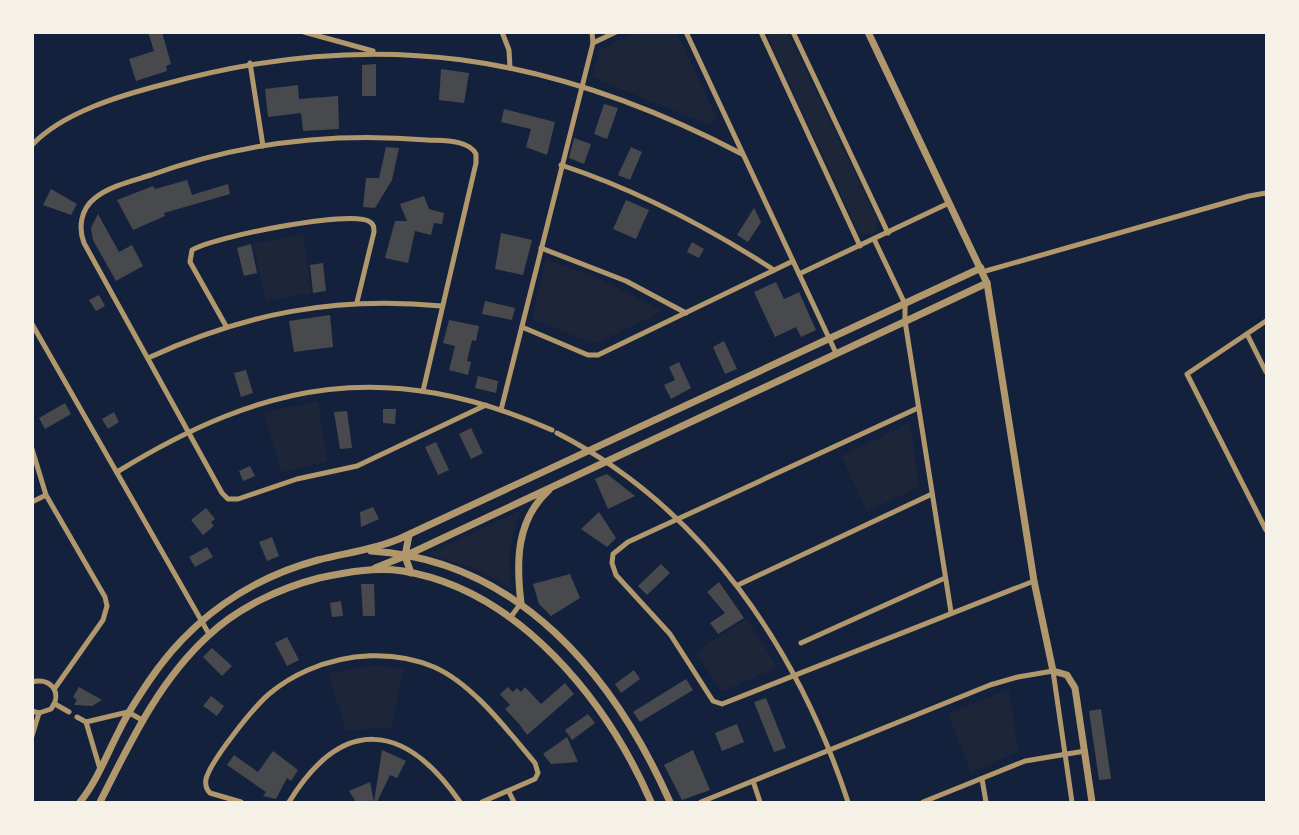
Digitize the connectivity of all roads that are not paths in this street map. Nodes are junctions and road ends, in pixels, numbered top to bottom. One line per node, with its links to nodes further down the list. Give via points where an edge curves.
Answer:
1 (304, 32): 10 (street)
2 (502, 32): 12 (street, via 509,50)
3 (592, 32): 9 (street)
4 (616, 32): 9 (street)
5 (686, 32): 16 (street)
6 (761, 32): 22 (street)
7 (793, 32): 20 (street)
8 (868, 32): 19 (street)
9 (593, 43): 13 (street)
10 (381, 53): 11 (street); 12 (street, via 447,57)
11 (250, 63): 14 (street, via 160,85 102,105 63,122); 15 (street)
12 (510, 68): 13 (street)
13 (581, 87): 16 (street, via 673,120); 17 (street)
14 (32, 145)
15 (263, 146): 31 (street, via 325,139 390,138 470,146 476,163); 41 (street, via 190,162 120,185 95,199 84,212 80,226 84,243)
16 (742, 154): 24 (street)
17 (561, 165): 23 (street); 25 (street, via 608,181 663,206 715,233)
18 (1266, 193): 26 (street)
19 (949, 203): 20 (street); 26 (street)
20 (888, 233): 21 (street)
21 (874, 239): 22 (street); 30 (street)
22 (860, 246): 27 (street)
23 (541, 248): 32 (street, via 626,281); 37 (street)
24 (793, 261): 25 (street); 27 (street)
25 (774, 270): 32 (street)
26 (982, 270): 28 (street); 30 (street)
27 (800, 274): 39 (street)
28 (987, 283): 33 (street); 64 (street)
29 (357, 302): 31 (street); 36 (street, via 289,310); 36 (street, via 374,232 373,224 357,219 293,224 192,250 190,262)
30 (905, 304): 33 (street); 39 (street)
31 (442, 306): 43 (street)
32 (686, 313): 37 (street, via 594,356)
33 (905, 321): 40 (street); 45 (street)
34 (1266, 321): 38 (street)
35 (32, 324): 51 (street)
36 (226, 326): 41 (street)
37 (522, 327): 46 (street)
38 (1247, 334): 42 (street); 57 (street, via 1187,374)
39 (830, 340): 40 (street); 49 (street)
40 (836, 352): 50 (street)
41 (148, 358): 47 (street)
42 (1266, 372)
43 (423, 391): 44 (street); 47 (street, via 369,386 312,391 248,407)
44 (486, 405): 46 (street); 47 (street, via 358,466 297,479 238,499 228,499 222,493)
45 (918, 408): 53 (street); 56 (street)
46 (501, 410): 49 (street, via 555,431)
47 (189, 430): 51 (street)
48 (32, 449): 54 (street)
49 (592, 451): 50 (street); 58 (street)
50 (608, 461): 52 (street); 56 (street)
51 (117, 472): 69 (street)
52 (554, 486): 60 (street); 66 (street, via 537,504 522,531 518,564)
53 (932, 494): 63 (street); 65 (street)
54 (46, 495): 55 (street); 75 (street, via 105,597 107,606 103,620)
55 (32, 502)
56 (678, 520): 65 (street); 73 (street, via 617,549 612,563 616,575 670,634 713,701 727,703)
57 (1266, 530)
58 (409, 535): 59 (street); 60 (street)
59 (363, 550): 60 (street); 69 (street, via 317,560 275,575 234,596)
60 (405, 556): 61 (street); 62 (street); 66 (street, via 464,573)
61 (368, 570): 62 (street); 70 (street, via 329,576 281,591 234,616)
62 (411, 573): 68 (street, via 467,593)
63 (945, 578): 67 (street); 71 (street)
64 (1034, 581): 67 (street); 72 (street)
65 (738, 585): 73 (street)
66 (521, 603): 68 (street); 101 (street, via 562,639 603,685 642,746)
67 (950, 612): 73 (street)
68 (510, 618): 100 (street, via 553,656 593,699 627,753)
69 (201, 621): 70 (street); 79 (street, via 162,662)
70 (209, 634): 82 (street, via 182,663)
71 (801, 643)
72 (1053, 671): 85 (street, via 990,685); 86 (street, via 1067,675 1074,683); 87 (street)
73 (795, 676): 85 (street)
74 (32, 682): 75 (street, via 49,682)
75 (55, 688): 76 (street)
76 (55, 704): 78 (street); 80 (street)
77 (32, 711): 80 (street)
78 (69, 712)
79 (128, 712): 82 (street); 83 (street); 88 (street)
80 (39, 713): 84 (street)
81 (77, 717): 83 (street)
82 (142, 720): 93 (street)
83 (86, 722): 88 (street)
84 (32, 736)
85 (830, 751): 90 (street); 104 (street)
86 (1085, 751): 87 (street); 108 (street)
87 (1064, 754): 89 (street, via 1025,761); 107 (street)
88 (100, 769): 92 (street)
89 (982, 779): 105 (street); 106 (street)
90 (753, 781): 102 (street); 103 (street)
91 (510, 792): 94 (street, via 535,779 538,773 536,766 471,694 446,674 423,663 365,656 342,659 309,670 259,704 237,731 206,780 210,793); 98 (street); 99 (street)
92 (82, 801)
93 (100, 802)
94 (235, 802): 95 (street)
95 (241, 802)
96 (289, 802): 97 (street, via 325,757 344,746 367,740 392,742 411,752)
97 (460, 802)
98 (482, 802)
99 (514, 802)
100 (651, 802)
101 (670, 802)
102 (701, 802)
103 (760, 802)
104 (848, 802)
105 (923, 802)
106 (986, 802)
107 (1072, 802)
108 (1092, 802)

